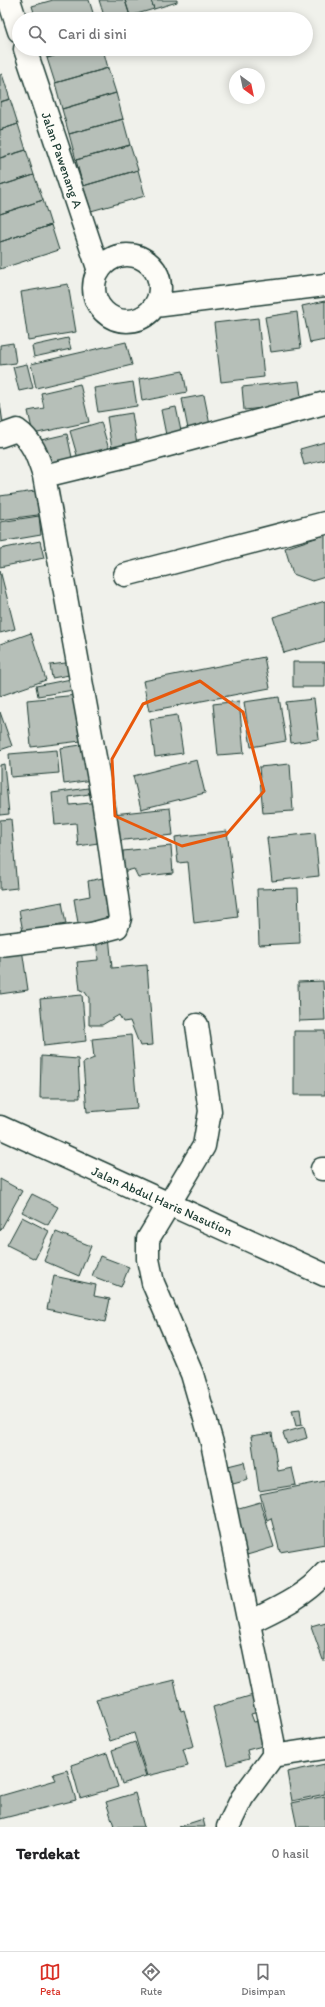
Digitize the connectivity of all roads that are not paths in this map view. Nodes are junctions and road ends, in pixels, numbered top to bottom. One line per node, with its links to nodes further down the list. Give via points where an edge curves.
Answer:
1 (9, 0): 2 (main road)
2 (13, 12)
3 (27, 56): 4 (main road, Jalan Pawenang A)
4 (99, 271): 6 (main road, via 95,287 98,304 114,319 126,322 137,320 147,315); 6 (main road, via 107,262 129,255 150,264 157,273 160,284 160,296)
5 (325, 285): 6 (main road)
6 (155, 306)
7 (325, 403): 9 (main road)
8 (0, 436): 9 (main road, via 17,430 25,436 35,451)
9 (44, 476): 12 (main road, via 104,807 120,918 118,927 91,934)
10 (325, 523): 11 (main road)
11 (125, 575)
12 (0, 945)
13 (197, 1025): 15 (main road, via 210,1111 204,1146)
14 (0, 1127): 15 (main road, Jalan Abdul Haris Nasution)
15 (168, 1204): 16 (main road, Jalan Abdul Haris Nasution); 18 (main road, via 148,1239 148,1259 153,1283 192,1374 212,1443)
16 (325, 1275)
17 (325, 1572): 18 (main road, via 319,1581 298,1596)
18 (250, 1622): 20 (main road, via 273,1741)
19 (325, 1748): 20 (main road)
20 (273, 1756): 21 (main road, via 242,1798)
21 (228, 1827)

